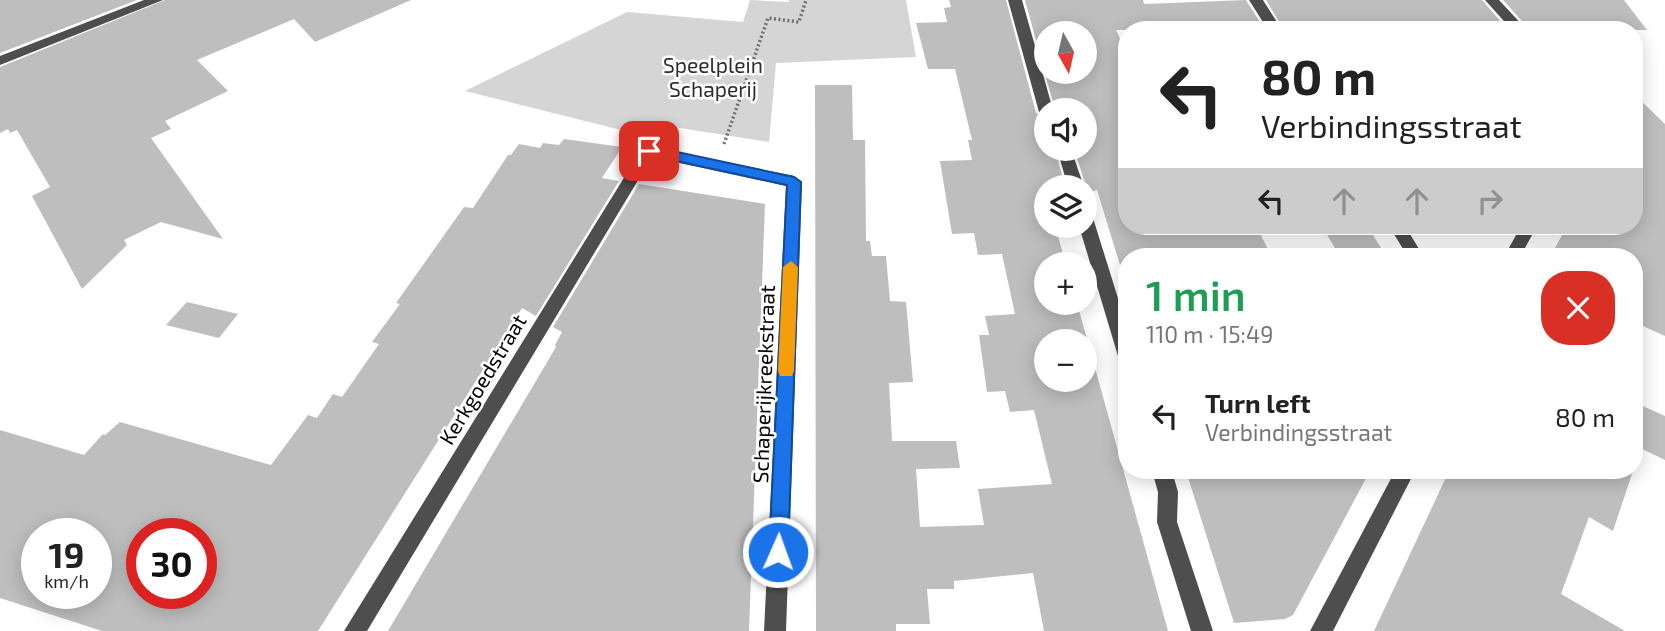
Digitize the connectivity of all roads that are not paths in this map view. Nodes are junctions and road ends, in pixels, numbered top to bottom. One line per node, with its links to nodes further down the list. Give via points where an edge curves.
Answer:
1 (156, 0): 7 (street)
2 (1015, 0): 8 (street)
3 (1256, 0): 5 (street)
4 (1492, 0): 6 (street)
5 (1269, 21)
6 (1512, 21)
7 (0, 61)
8 (1042, 98)
9 (794, 182): 14 (street, Kerkgoedstraat, via 649,151); 15 (street, Schaperijkreekstraat)
10 (1091, 238): 11 (street)
11 (1118, 326)
12 (1164, 479): 16 (street, via 1167,522)
13 (1401, 479): 17 (street)
14 (355, 631)
15 (775, 631)
16 (1202, 631)
17 (1321, 631)

